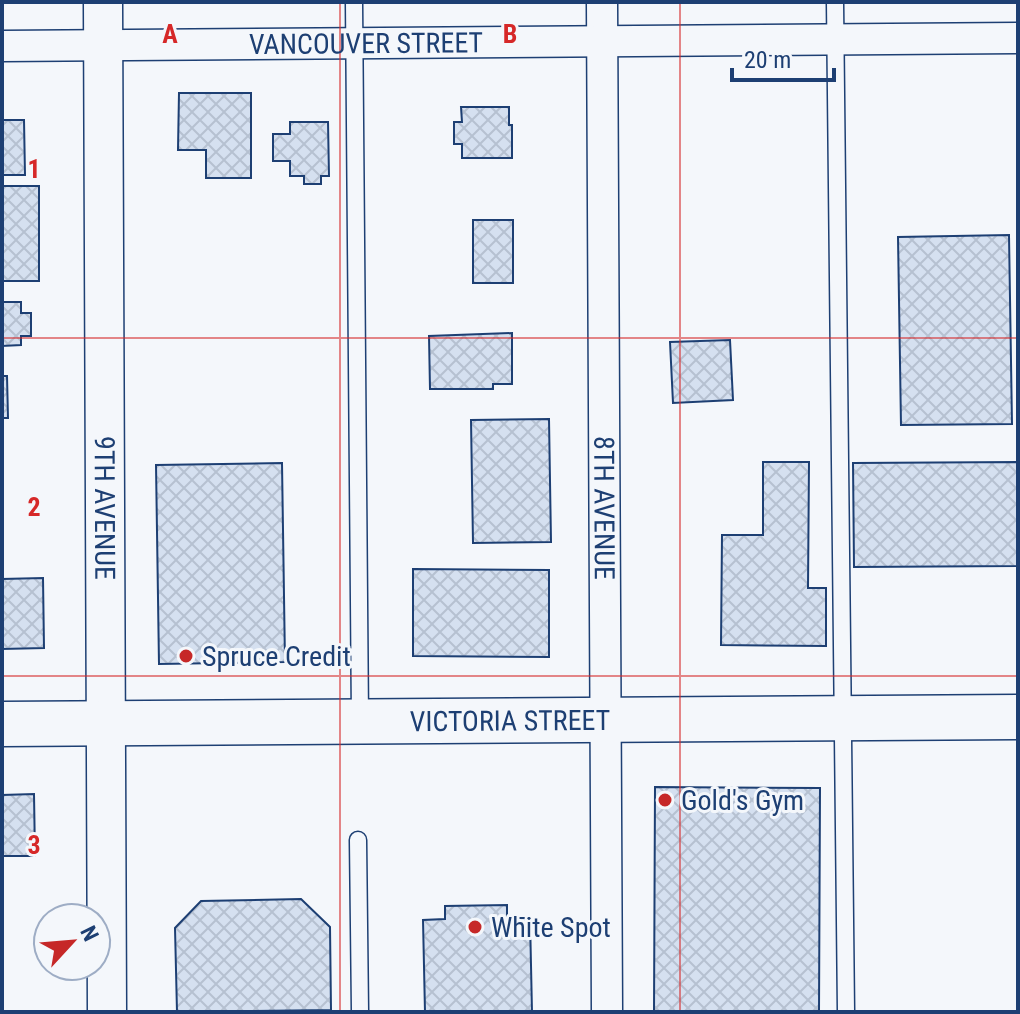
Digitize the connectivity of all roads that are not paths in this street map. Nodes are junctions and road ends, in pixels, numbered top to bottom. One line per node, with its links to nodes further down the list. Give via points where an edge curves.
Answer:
1 (103, 2): 10 (street, 9TH AVENUE)
2 (354, 2): 8 (lane)
3 (602, 2): 7 (street, 8TH AVENUE)
4 (835, 2): 6 (lane)
5 (1018, 38): 6 (street, VANCOUVER STREET)
6 (835, 39): 7 (street, VANCOUVER STREET); 12 (lane)
7 (602, 41): 8 (street, VANCOUVER STREET); 13 (street, 8TH AVENUE)
8 (354, 43): 10 (street, VANCOUVER STREET); 14 (lane)
9 (2, 46): 10 (street, VANCOUVER STREET)
10 (103, 46): 15 (street, 9TH AVENUE)
11 (1018, 717): 12 (highway, VICTORIA STREET)
12 (840, 718): 13 (highway, VICTORIA STREET); 21 (lane)
13 (605, 720): 14 (highway, VICTORIA STREET); 20 (street, 8TH AVENUE)
14 (360, 721): 15 (highway, VICTORIA STREET)
15 (104, 723): 16 (highway, VICTORIA STREET); 18 (street, 9TH AVENUE)
16 (2, 724)
17 (358, 840): 19 (lane)
18 (107, 1012)
19 (360, 1012)
20 (607, 1012)
21 (846, 1012)

